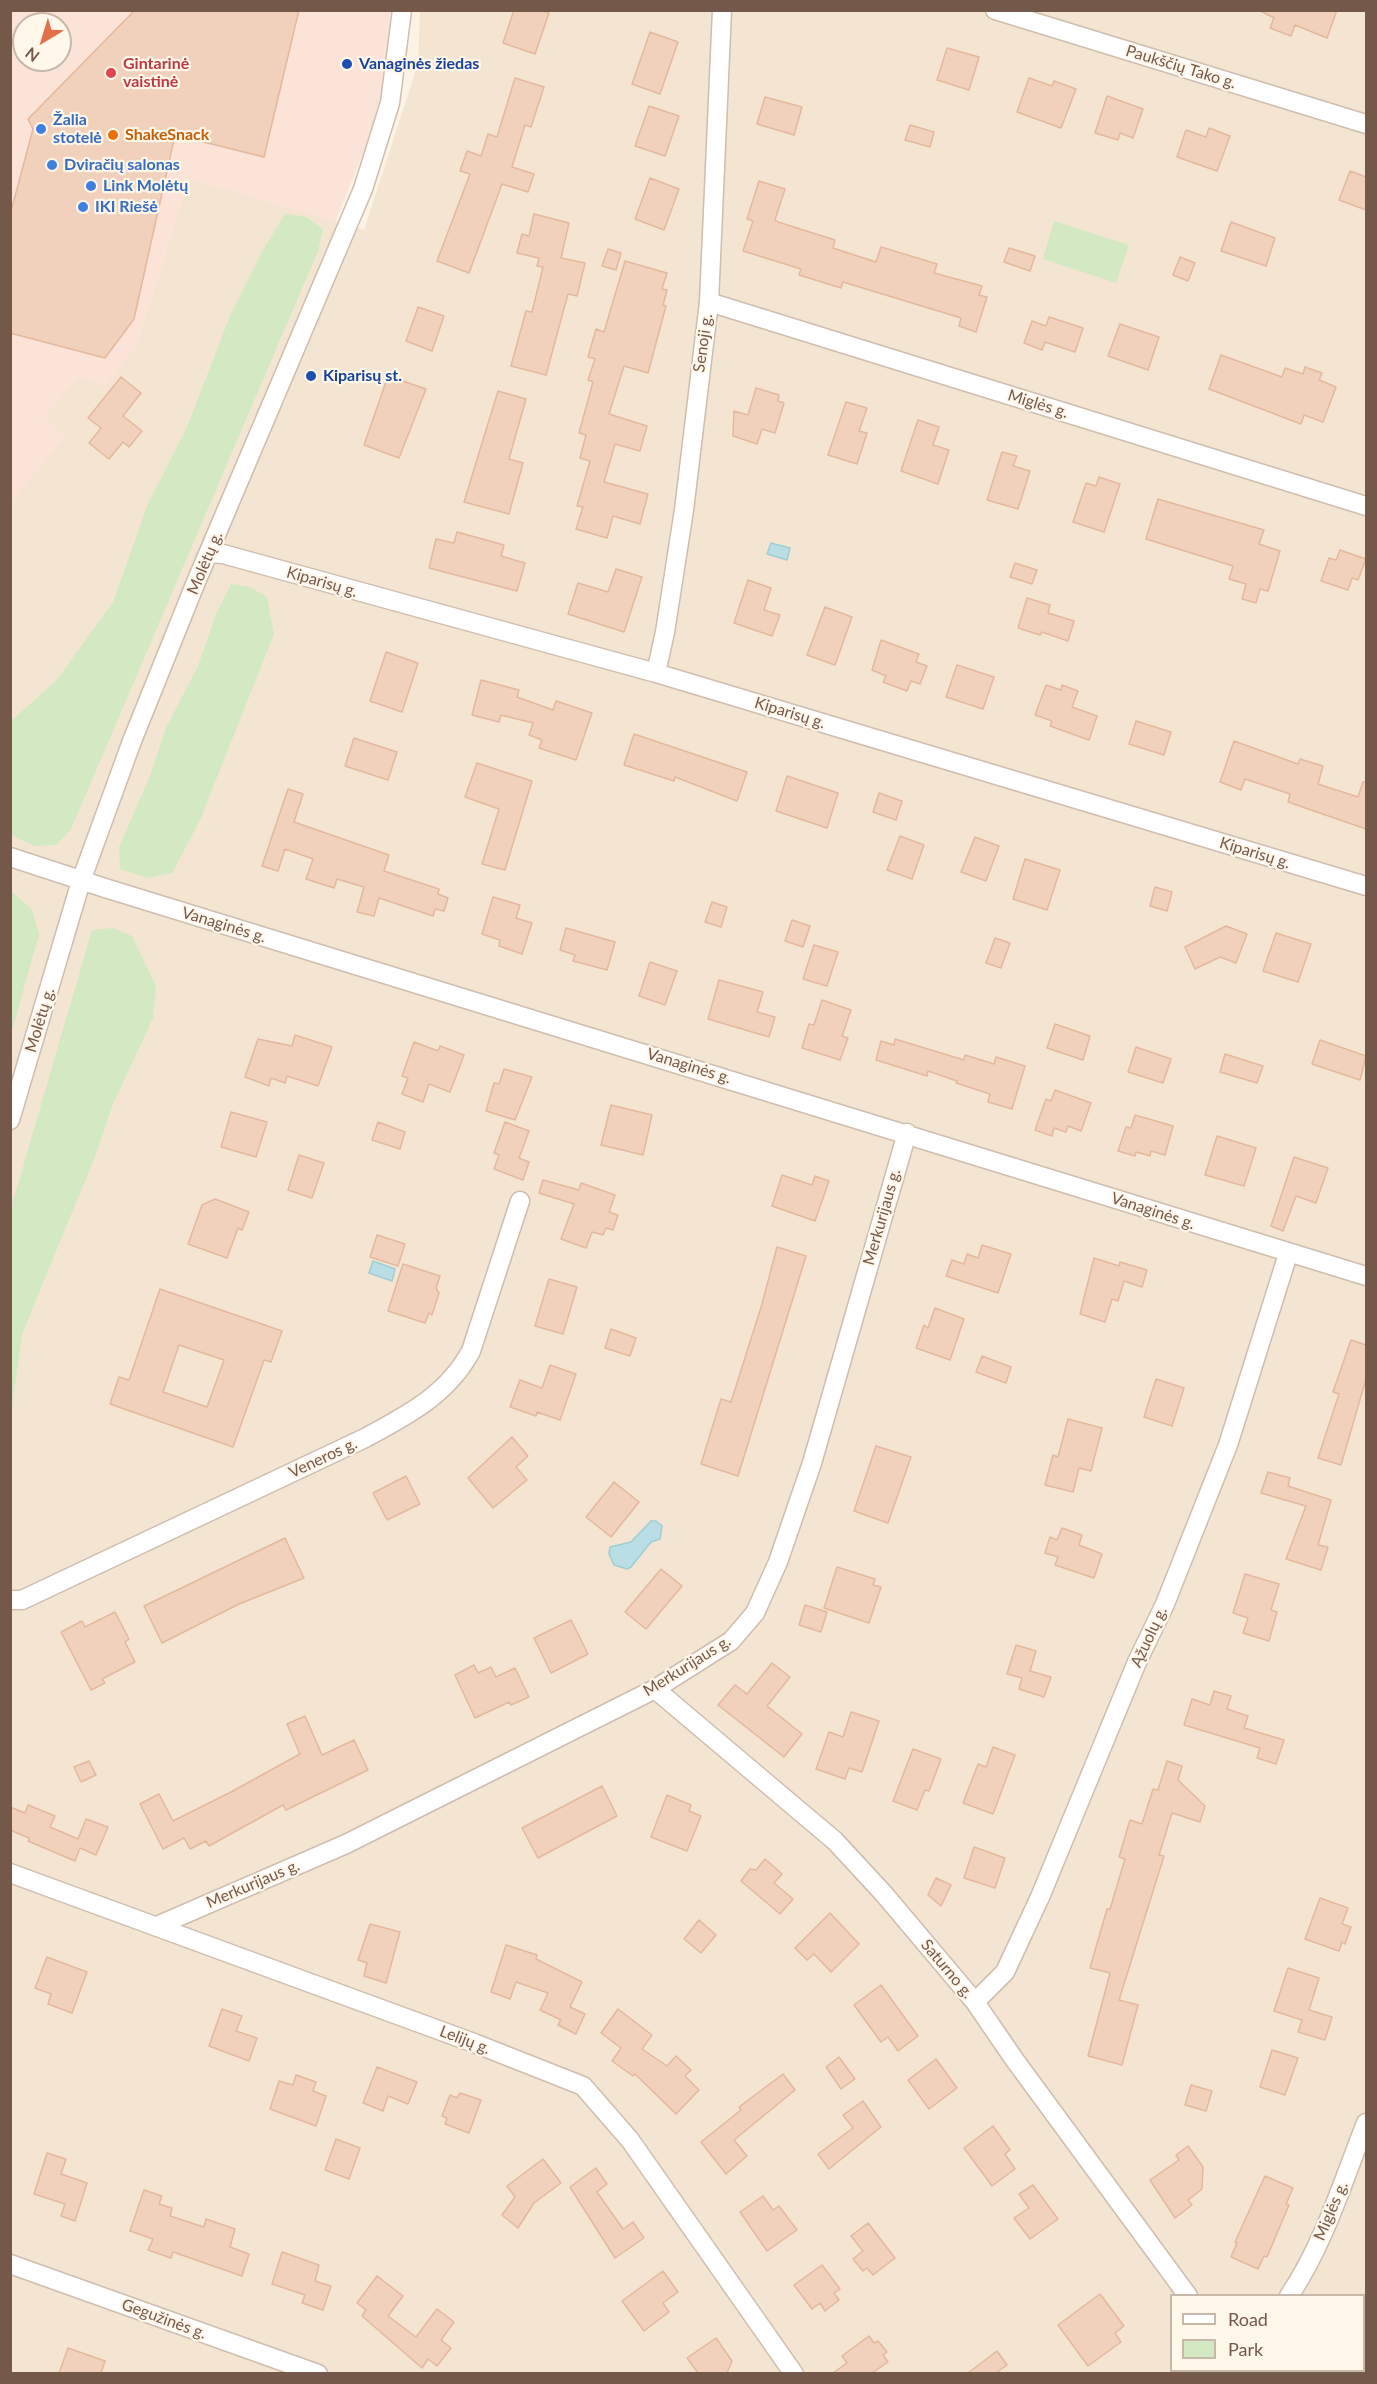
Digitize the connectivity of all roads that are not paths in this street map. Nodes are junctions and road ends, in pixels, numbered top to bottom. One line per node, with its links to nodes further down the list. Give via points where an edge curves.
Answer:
1 (402, 10): 7 (street, Molėtų g., via 390,103 366,180)
2 (722, 10): 5 (street, Senoji g.)
3 (995, 10): 4 (street, Paukščių Tako g.)
4 (1366, 124)
5 (709, 302): 6 (street, Miglės g.); 8 (street, Senoji g., via 684,510)
6 (1366, 506)
7 (209, 553): 8 (street, Kiparisų g.); 10 (street, Molėtų g., via 132,741)
8 (656, 673): 11 (street, Kiparisų g.)
9 (10, 857): 10 (street, Vanaginės g.)
10 (81, 881): 12 (street, Molėtų g.); 13 (street, Vanaginės g.)
11 (1366, 886)
12 (10, 1120)
13 (907, 1133): 15 (street, Vanaginės g.); 18 (street, Merkurijaus g., via 812,1463 764,1596 731,1641)
14 (520, 1202): 17 (street, Veneros g., via 471,1351 463,1366 437,1394 365,1438 22,1600)
15 (1288, 1254): 16 (street, Vanaginės g.); 21 (street, Ąžuolų g., via 1228,1445 1165,1604 1005,1972)
16 (1366, 1276)
17 (10, 1600)
18 (655, 1689): 20 (street, Merkurijaus g., via 346,1844); 21 (street, Saturno g., via 835,1841)
19 (10, 1873): 20 (street, Lelijų g.)
20 (157, 1926): 27 (street, Lelijų g., via 583,2086 630,2140)
21 (975, 2002): 24 (street, Saturno g.)
22 (1366, 2123): 25 (street, Miglės g., via 1319,2240)
23 (10, 2264): 26 (street, Gegužinės g.)
24 (1187, 2294)
25 (1290, 2294)
26 (318, 2373)
27 (794, 2373)

